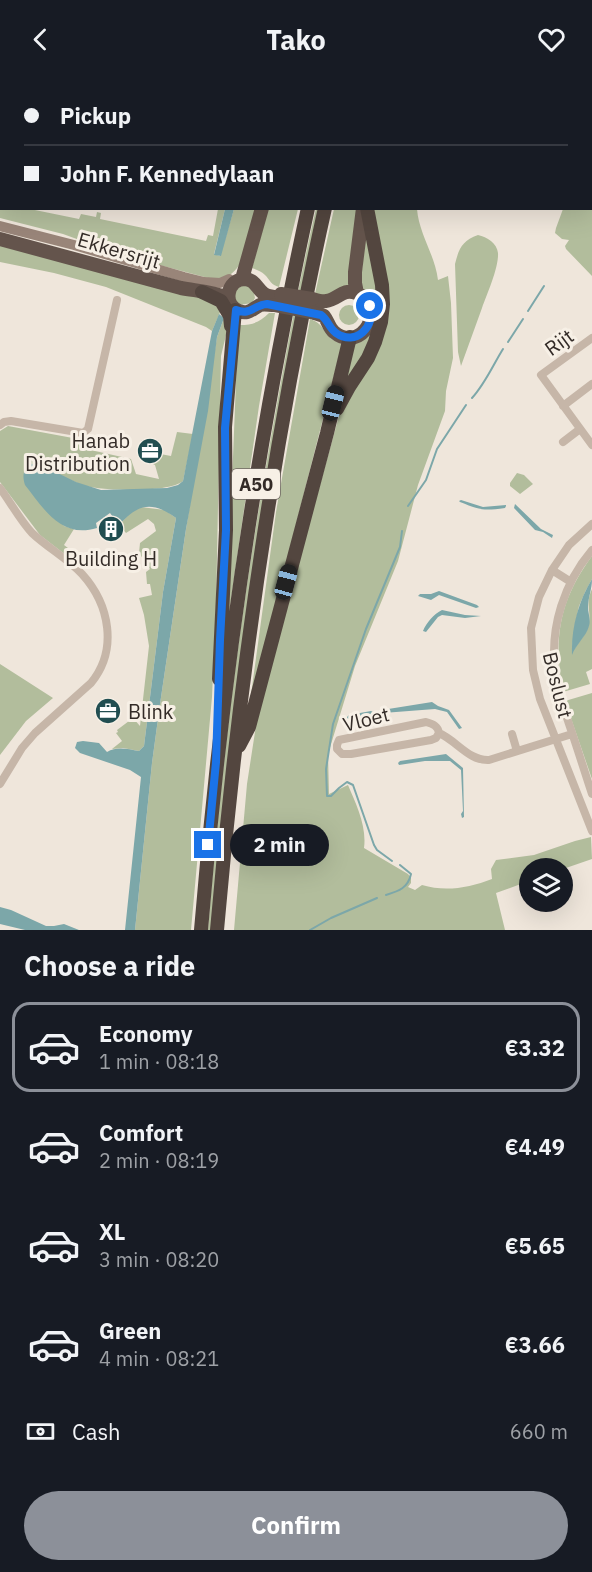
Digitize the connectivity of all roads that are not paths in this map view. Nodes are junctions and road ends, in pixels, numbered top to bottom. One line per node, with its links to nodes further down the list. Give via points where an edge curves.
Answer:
1 (261, 210): 9 (highway)
2 (308, 210): 35 (highway, A50, via 243,563)
3 (325, 210): 34 (highway, A50, via 276,461)
4 (365, 210): 10 (highway, via 355,272)
5 (365, 210): 21 (highway, A50, via 382,285 381,322 368,358 339,404)
6 (0, 226): 8 (main road, Ekkersrijt, via 144,266)
7 (0, 239): 8 (highway, Ekkersrijt)
8 (203, 287): 9 (highway, Ekkersrijt, via 208,292); 14 (highway, A50, via 221,301 230,316)
9 (235, 288): 11 (highway, via 253,282); 11 (highway, via 247,312); 14 (highway, A50)
10 (357, 293): 13 (highway, via 346,292); 15 (highway, via 367,301 371,318 364,331)
11 (275, 298): 13 (highway, bridge)
12 (117, 300): 19 (street, via 88,429 83,433 11,421)
13 (316, 306): 15 (highway, via 337,334); 15 (highway, via 331,306 348,299 360,302 365,316)
14 (232, 334): 35 (highway, A50, via 225,428 226,530)
15 (350, 337): 21 (highway, A50)
16 (592, 338): 18 (street, Rijt, via 541,375)
17 (592, 384): 18 (street)
18 (563, 406): 20 (street, Rijt)
19 (0, 425)
20 (580, 429): 22 (street); 23 (street, Rijt)
21 (327, 433): 34 (highway, A50, via 249,726)
22 (563, 442)
23 (592, 445)
24 (0, 488): 36 (street, via 30,530 91,586 106,617 107,631 106,655 99,674 34,733)
25 (592, 524): 27 (street, Boslust, via 569,545)
26 (592, 550): 28 (street)
27 (552, 570): 28 (street); 32 (street, Boslust, via 539,597 531,628 533,670)
28 (571, 582): 31 (street, via 559,613 554,648 557,682)
29 (440, 733): 29 (street, Vloet, via 432,724 421,723 339,740 336,745 342,754 351,754 431,740); 33 (street, Vloet, via 482,760)
30 (512, 734): 33 (street)
31 (573, 734): 32 (street, Vloet); 37 (street)
32 (555, 739): 33 (street, Vloet); 38 (street, Boslust)
33 (517, 752)
34 (234, 755): 40 (highway, A50)
35 (216, 762): 39 (highway, A50)
36 (0, 784)
37 (592, 794)
38 (592, 831)
39 (201, 930)
40 (217, 930)

